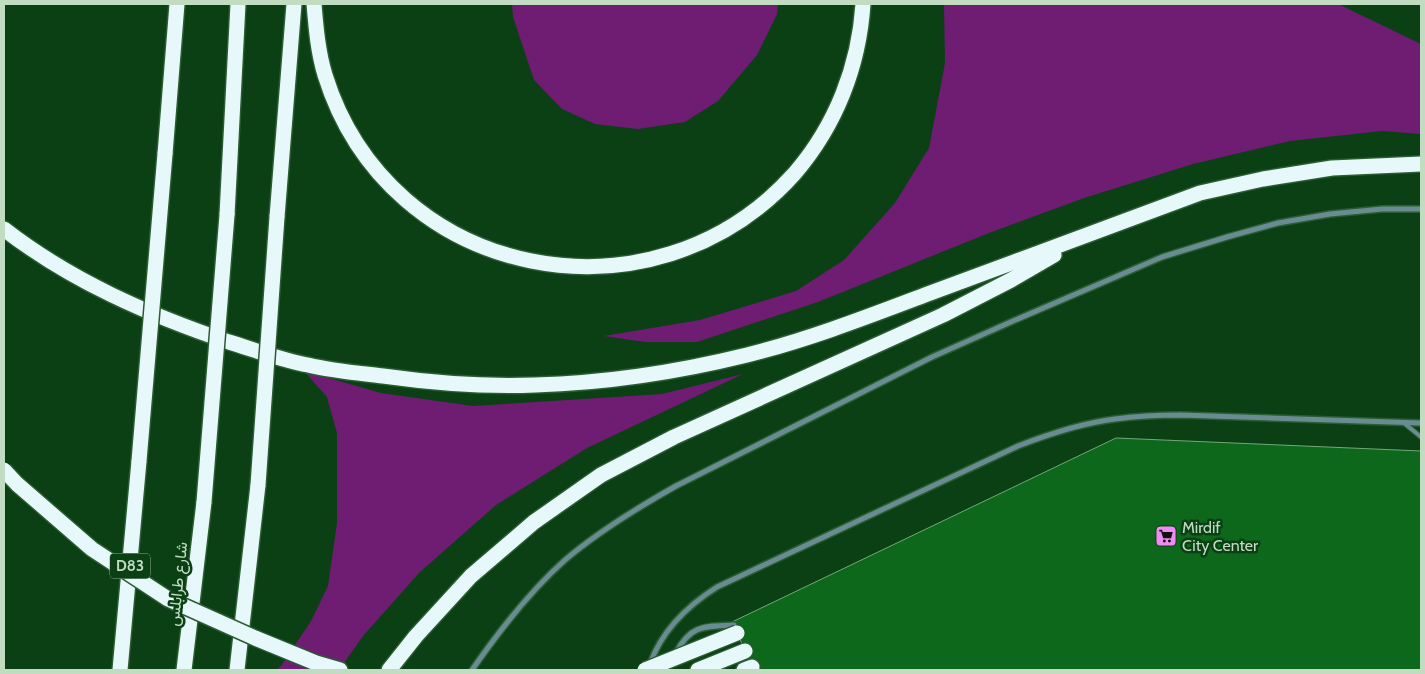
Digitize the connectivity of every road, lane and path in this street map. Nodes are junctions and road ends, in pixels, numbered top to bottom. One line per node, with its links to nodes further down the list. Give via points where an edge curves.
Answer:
1 (177, 4): 16 (highway, D83, bridge)
2 (238, 4): 17 (highway, شارع طرابلس, bridge, via 227,215 204,502)
3 (294, 4): 18 (highway, bridge, via 258,485)
4 (314, 4): 5 (highway, via 316,35 325,74 340,112 360,147 384,178 420,211 482,247 552,265 588,268 625,265 694,246 757,209 784,185 808,158 844,95 855,60)
5 (864, 4)
6 (1421, 164): 9 (highway, via 1332,168 1263,178 1200,193)
7 (1421, 208): 21 (street, via 1330,214 1278,223 1227,237 1162,257 932,357 676,486 600,533 528,597)
8 (4, 229): 9 (highway, via 53,263 121,300 260,352 307,365 368,375 417,381 525,385 607,380 749,355 823,333)
9 (1086, 236): 20 (highway, via 943,315 674,437 601,475 534,522 471,576)
10 (1402, 422): 11 (street); 12 (lane); 22 (street, via 1148,416 1106,420 1049,434 717,587 674,622)
11 (1421, 423)
12 (1421, 437)
13 (4, 470): 19 (highway, bridge, via 92,549 168,599 316,663)
14 (735, 629): 22 (highway, bridge); 23 (street, via 707,627 690,633 682,642)
15 (745, 651): 24 (highway)
16 (120, 670)
17 (184, 670)
18 (237, 670)
19 (340, 670)
20 (389, 670)
21 (472, 670)
22 (647, 670)
23 (670, 670)
24 (698, 670)

